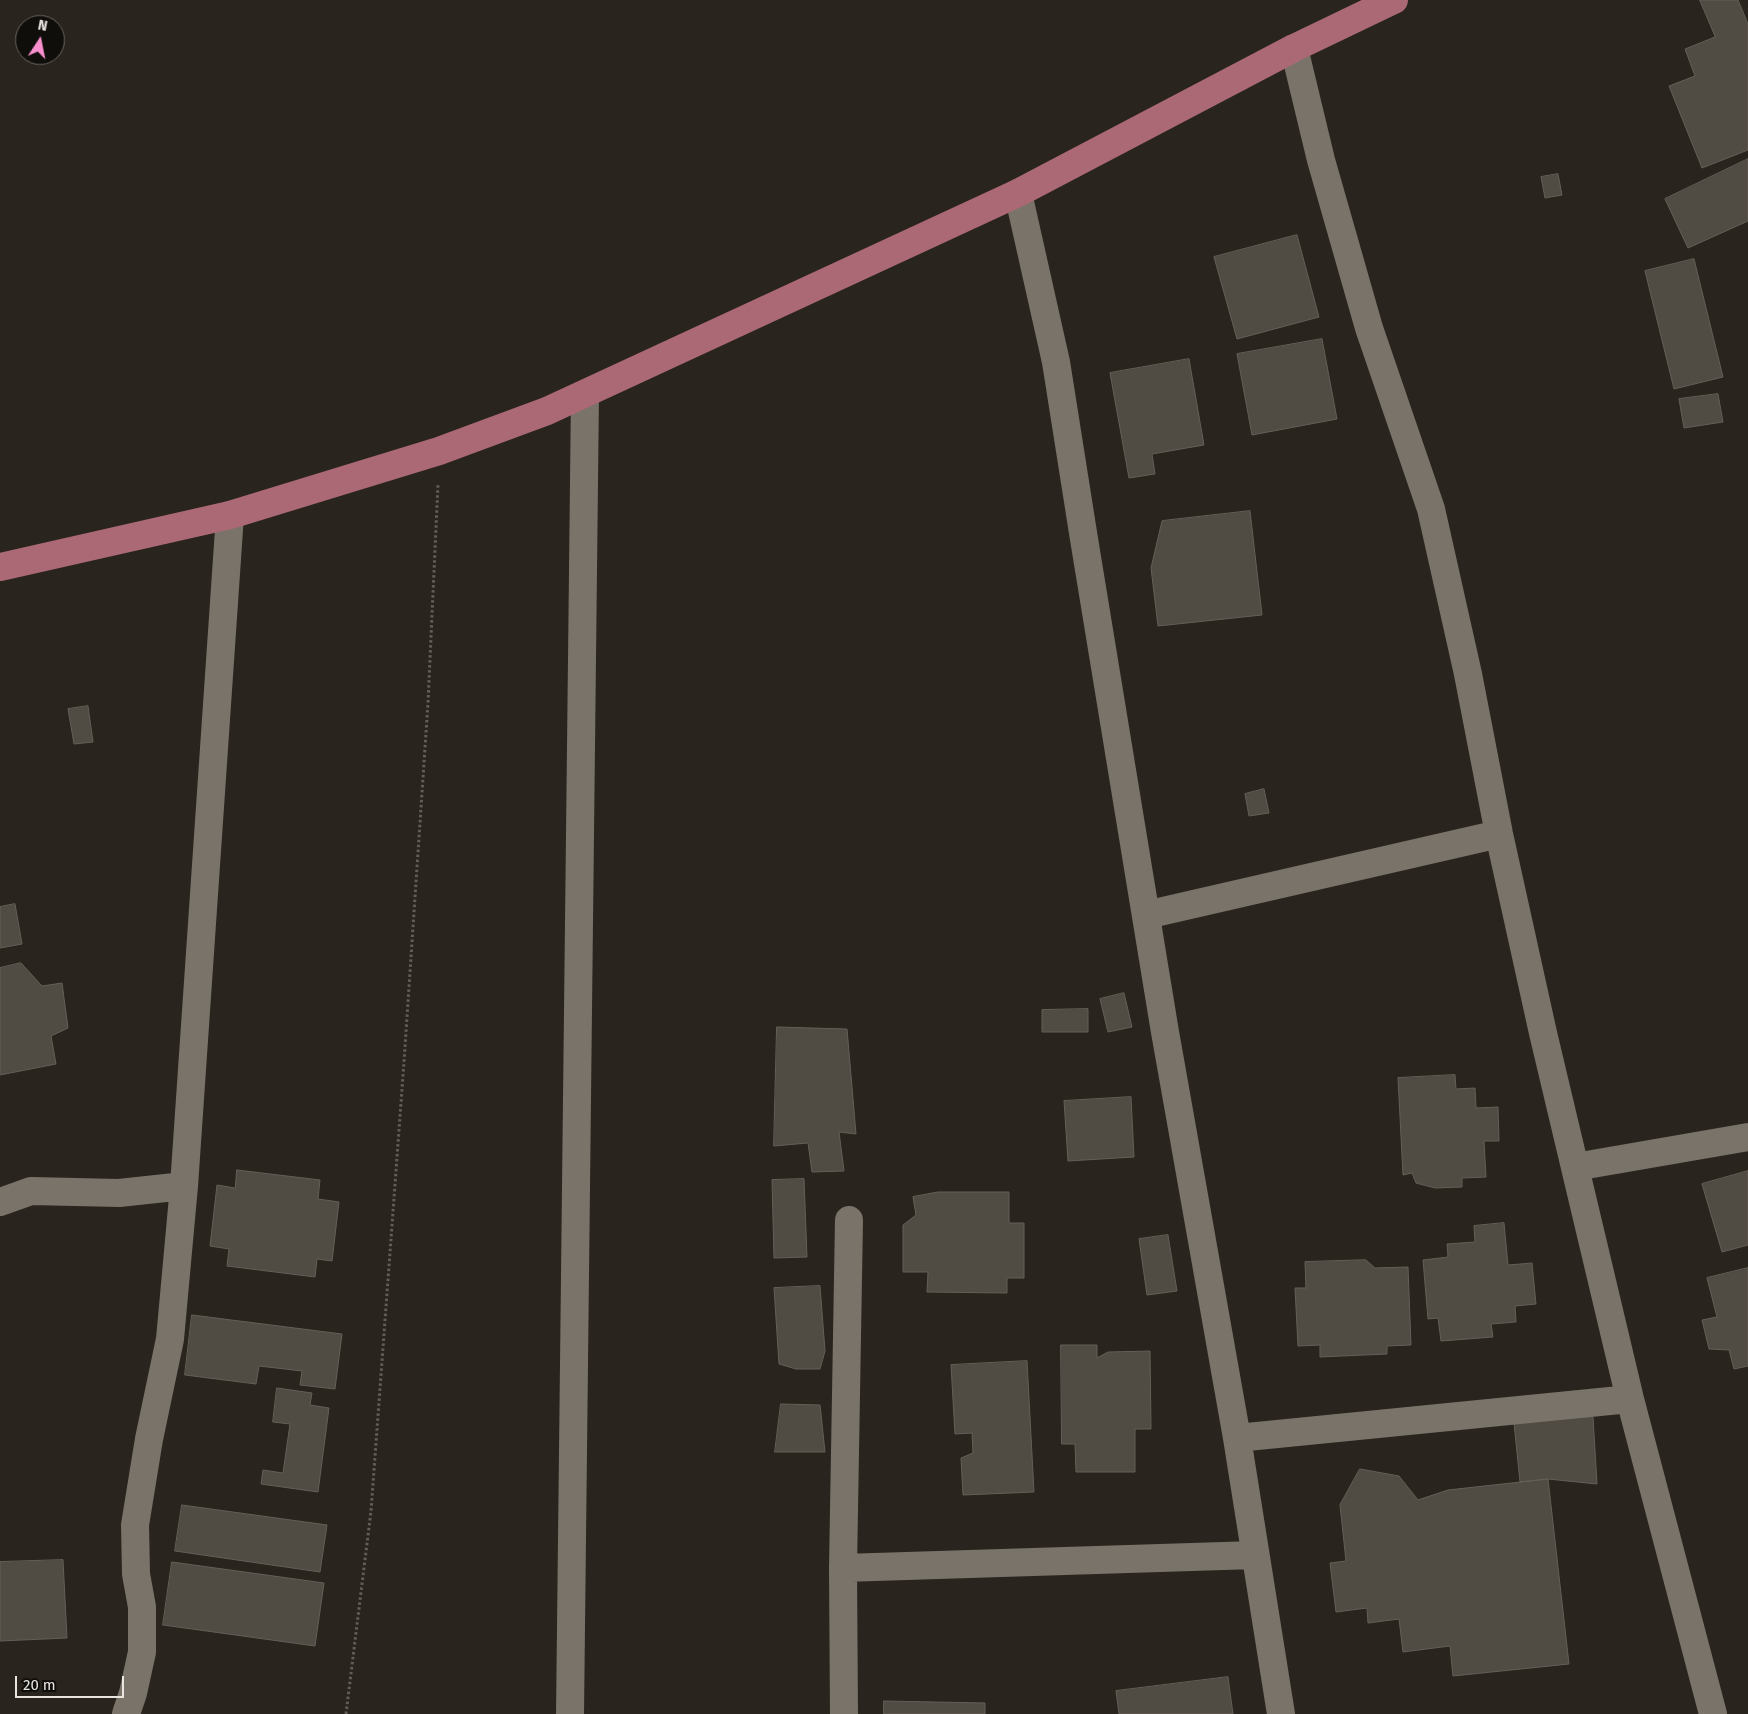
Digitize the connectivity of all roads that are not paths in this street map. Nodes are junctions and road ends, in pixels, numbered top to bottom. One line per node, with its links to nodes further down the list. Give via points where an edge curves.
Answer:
1 (1394, 0): 2 (main road)
2 (1294, 48): 3 (main road); 7 (street, via 1321,160 1369,328 1430,510 1468,674)
3 (1018, 193): 4 (main road); 8 (street, via 1056,362)
4 (585, 394): 5 (main road, via 439,451); 19 (street)
5 (230, 515): 6 (main road); 11 (street)
6 (0, 566)
7 (1499, 834): 8 (street); 10 (street, via 1542,1033)
8 (1146, 915): 15 (street)
9 (1748, 1137): 10 (street)
10 (1576, 1166): 14 (street)
11 (184, 1186): 12 (street, via 118,1192 31,1192); 18 (street, via 170,1339 135,1525 142,1652)
12 (0, 1202)
13 (849, 1220): 17 (street)
14 (1630, 1399): 15 (street); 22 (street)
15 (1237, 1438): 16 (street)
16 (1255, 1555): 17 (street); 21 (street)
17 (843, 1568): 20 (street)
18 (126, 1714)
19 (570, 1714)
20 (844, 1714)
21 (1281, 1714)
22 (1714, 1714)

